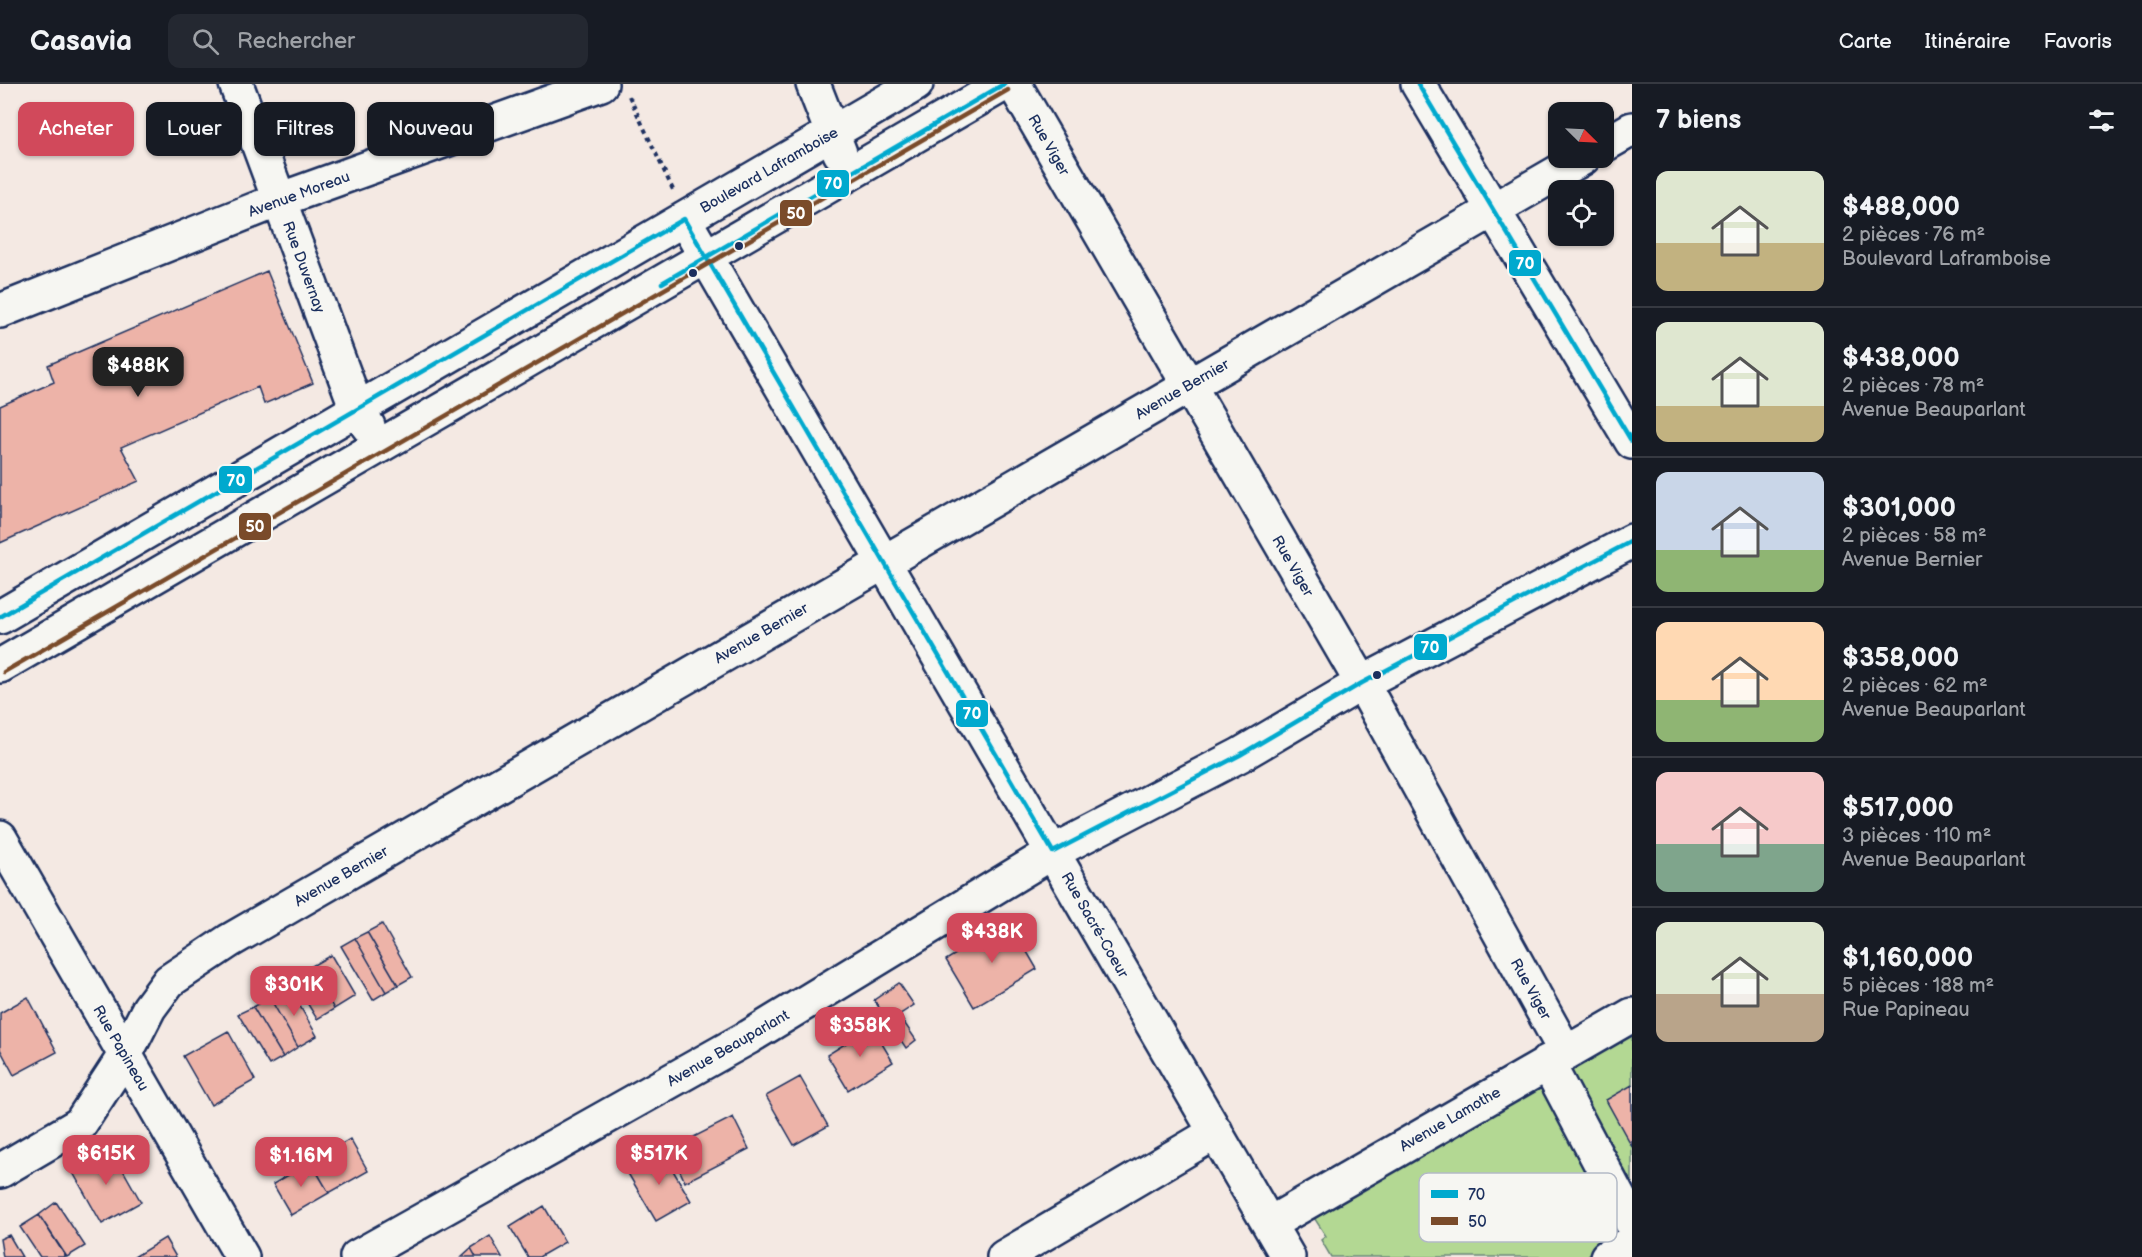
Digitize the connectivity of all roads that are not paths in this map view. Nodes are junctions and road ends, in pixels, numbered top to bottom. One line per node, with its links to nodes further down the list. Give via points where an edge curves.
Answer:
1 (236, 84): 13 (street, Rue Duvernay)
2 (813, 84): 9 (street)
3 (916, 84): 9 (street, Boulevard Laframboise)
4 (1004, 84): 12 (street)
5 (1014, 84): 18 (street, Rue Viger)
6 (1418, 84): 15 (street)
7 (615, 89): 13 (street, Avenue Moreau)
8 (1632, 129): 10 (street)
9 (833, 133): 12 (street); 14 (street, Boulevard Laframboise)
10 (1614, 140)
11 (1566, 168): 15 (street, Avenue Bernier)
12 (848, 174): 16 (street)
13 (279, 200): 17 (street, Avenue Moreau); 19 (street, Rue Duvernay)
14 (681, 209): 16 (street, Rue Sacré-Coeur); 19 (street, Boulevard Laframboise)
15 (1492, 210): 18 (street, Avenue Bernier); 20 (street)
16 (706, 257): 21 (street); 23 (street, Rue Sacré-Coeur)
17 (0, 311)
18 (1188, 386): 23 (street, Avenue Bernier); 26 (street, Rue Viger)
19 (357, 410): 21 (street, Rue Duvernay); 24 (street, Boulevard Laframboise)
20 (1632, 442)
21 (380, 446): 25 (street)
22 (1632, 541): 26 (street, Avenue Beauparlant)
23 (884, 562): 28 (street, Rue Sacré-Coeur); 30 (street, Avenue Bernier, via 229,941 169,981 149,1008)
24 (0, 617)
25 (0, 666)
26 (1362, 683): 28 (street, Avenue Beauparlant, via 1240,755); 31 (street, Rue Viger)
27 (0, 838): 30 (street, Rue Papineau)
28 (1053, 852): 32 (street, Rue Sacré-Coeur); 40 (street, Avenue Beauparlant, via 749,1037)
29 (1632, 1015): 31 (street, Avenue Lamothe)
30 (125, 1055): 33 (street, Avenue Bernier, via 80,1124); 39 (street, Rue Papineau)
31 (1556, 1057): 34 (street, Rue Viger); 37 (street, Avenue Lamothe)
32 (1216, 1132): 37 (street, Rue Sacré-Coeur); 41 (street)
33 (0, 1171)
34 (1609, 1173)
35 (1617, 1190): 36 (street, Rue Viger)
36 (1632, 1223)
37 (1269, 1224): 42 (street, Rue Sacré-Coeur)
38 (1632, 1242): 43 (street)
39 (242, 1257)
40 (357, 1257)
41 (1004, 1257)
42 (1288, 1257)
43 (1607, 1257)

